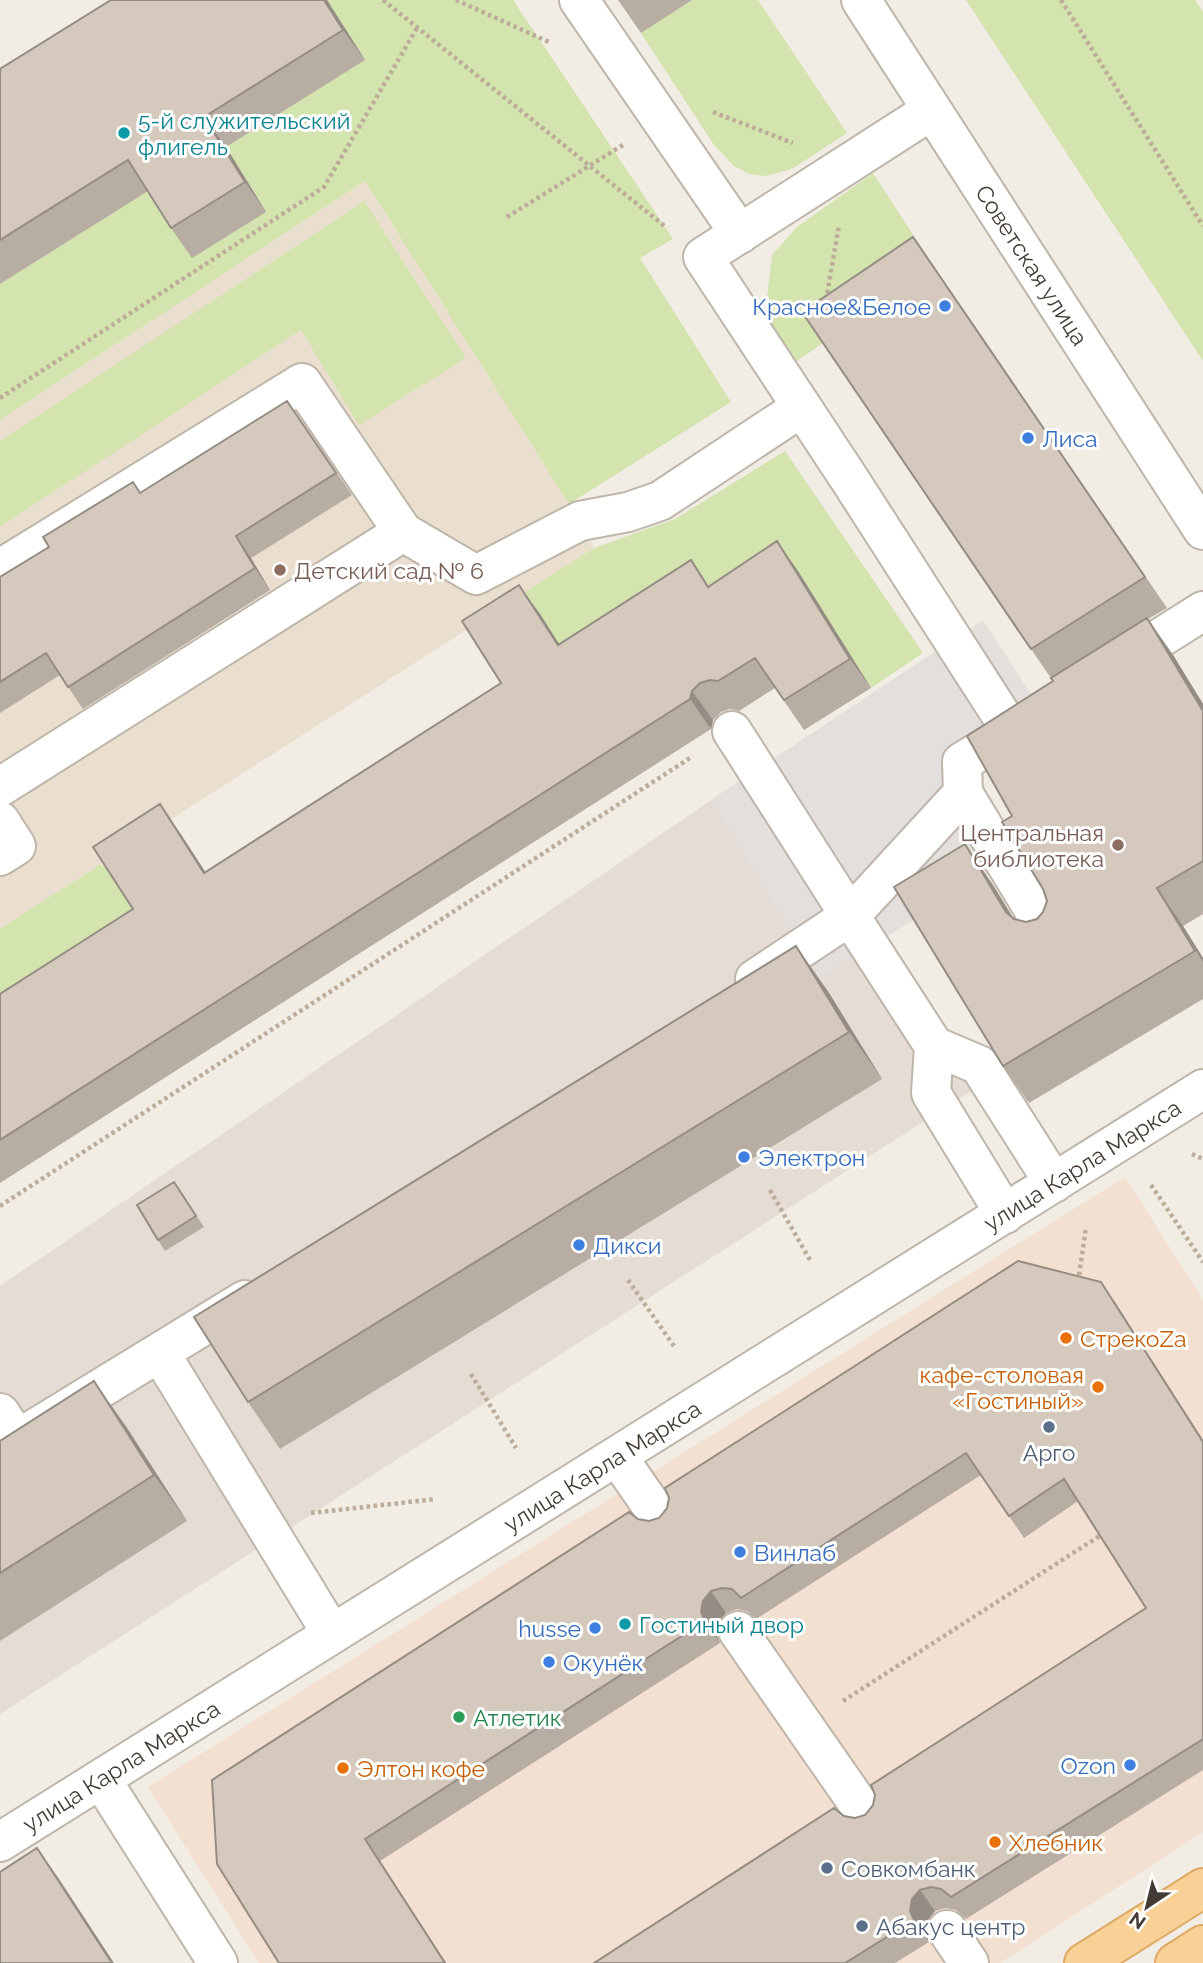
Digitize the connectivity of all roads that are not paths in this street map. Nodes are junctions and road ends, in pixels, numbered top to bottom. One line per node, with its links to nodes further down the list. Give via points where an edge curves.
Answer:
1 (579, 0): 4 (street)
2 (861, 0): 3 (street, Советская улица)
3 (932, 110): 4 (street); 6 (street, Советская улица)
4 (740, 234): 5 (street, via 703,257)
5 (802, 407): 7 (street, via 660,501 580,521 476,575); 13 (street)
6 (1203, 530)
7 (403, 532): 8 (street, via 302,383); 14 (street)
8 (0, 569)
9 (1203, 611): 10 (street)
10 (1090, 683)
11 (1045, 711): 13 (street)
12 (732, 731): 18 (street)
13 (1012, 732): 15 (street, via 962,762)
14 (0, 787)
15 (963, 793): 18 (street); 19 (street)
16 (0, 821): 17 (street, via 16,846)
17 (0, 856)
18 (850, 916): 20 (street); 21 (street)
19 (1051, 938)
20 (729, 996)
21 (934, 1046): 23 (street, via 979,1065); 24 (street, via 932,1093)
22 (1203, 1089): 23 (street, улица Карла Маркса)
23 (1054, 1183): 24 (street, улица Карла Маркса)
24 (1004, 1214): 28 (street, улица Карла Маркса)
25 (278, 1280): 26 (street)
26 (160, 1353): 27 (street); 31 (street)
27 (6, 1434)
28 (617, 1456): 29 (street); 31 (street, улица Карла Маркса)
29 (663, 1521)
30 (738, 1631): 33 (street)
31 (332, 1634): 32 (street, улица Карла Маркса)
32 (101, 1779): 34 (street, улица Карла Маркса); 38 (street)
33 (868, 1818)
34 (0, 1842)
35 (1203, 1888): 40 (main road)
36 (947, 1930): 39 (street)
37 (1203, 1945): 41 (main road)
38 (218, 1963)
39 (969, 1963)
40 (1084, 1963)
41 (1175, 1963)

